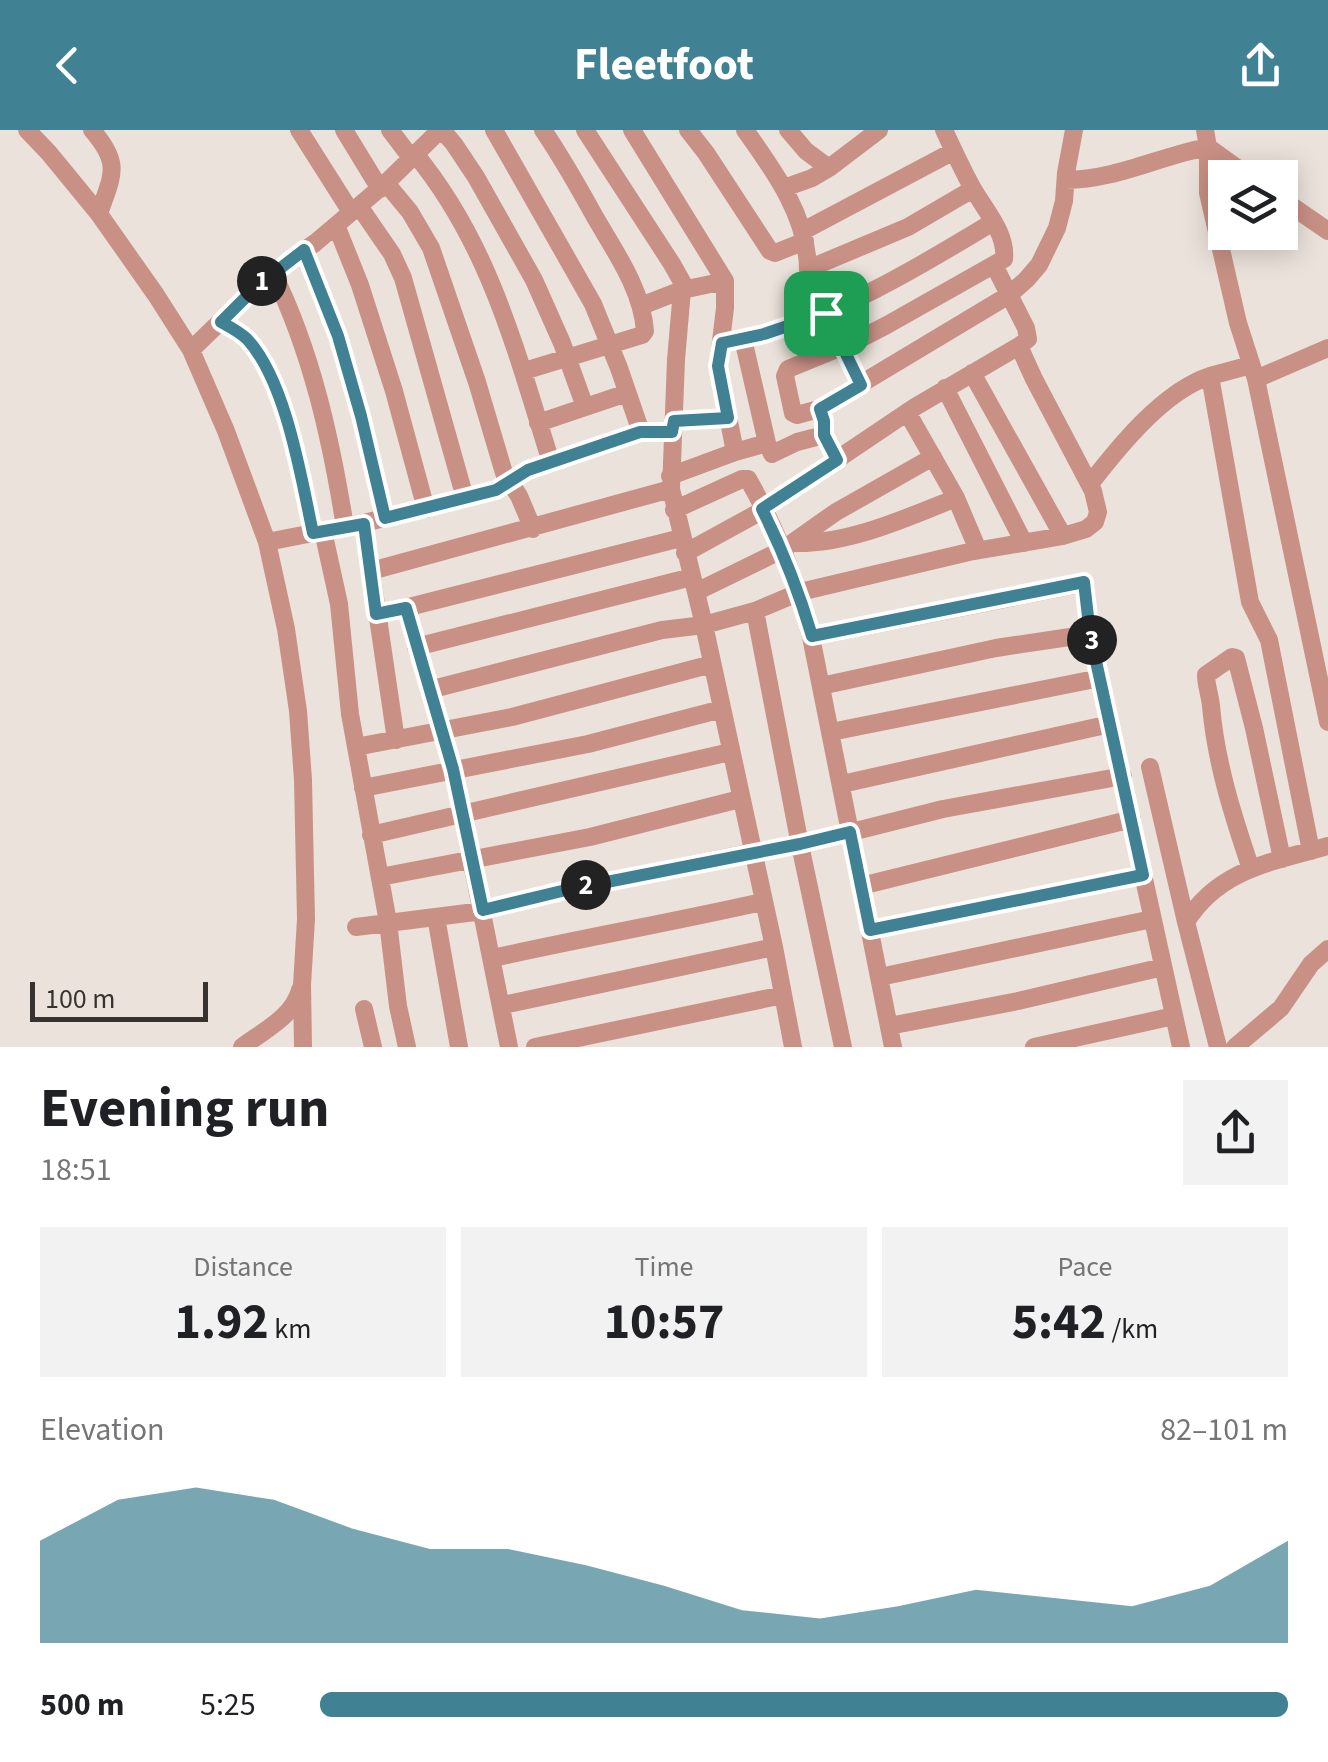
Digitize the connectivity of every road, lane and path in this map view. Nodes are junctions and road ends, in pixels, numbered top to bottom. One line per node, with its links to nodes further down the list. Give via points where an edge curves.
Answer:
1 (27, 130): 28 (street)
2 (92, 130): 28 (street, via 113,168)
3 (299, 130): 26 (street)
4 (344, 130): 23 (street)
5 (390, 130): 19 (street)
6 (441, 130): 19 (street); 50 (street, via 522,256)
7 (494, 130): 45 (street)
8 (543, 130): 40 (street)
9 (585, 130): 38 (street)
10 (632, 130): 37 (street)
11 (688, 130): 32 (street, via 770,251)
12 (745, 130): 24 (street)
13 (788, 130): 21 (street)
14 (944, 130): 18 (street)
15 (1074, 130): 22 (street)
16 (872, 132): 21 (street)
17 (1206, 139): 20 (street); 22 (street, via 1106,176); 52 (street, via 1208,192)
18 (954, 151): 25 (street); 32 (street)
19 (414, 157): 23 (street); 51 (street, via 464,225)
20 (1230, 160)
21 (829, 168): 24 (street)
22 (1066, 180): 39 (street, via 1048,249)
23 (383, 186): 26 (street); 72 (street, via 410,212 431,248)
24 (784, 188): 32 (street)
25 (973, 189): 29 (street); 35 (street, via 908,227)
26 (355, 209): 30 (street); 74 (street, via 404,278)
27 (1298, 210): 31 (street)
28 (99, 214): 49 (street)
29 (993, 222): 34 (street, via 1005,253); 41 (street)
30 (336, 225): 33 (street); 76 (street, via 386,366)
31 (1328, 231)
32 (804, 236): 35 (street)
33 (304, 250): 36 (street); 79 (street, via 338,336)
34 (994, 265): 39 (street); 47 (street)
35 (808, 270): 41 (street)
36 (272, 273): 42 (street); 80 (street, via 297,325)
37 (724, 280): 38 (street); 44 (street)
38 (684, 290): 40 (street); 63 (street)
39 (1010, 295): 46 (street, via 1028,333); 55 (street)
40 (641, 306): 45 (street, via 644,333)
41 (826, 313): 43 (street); 47 (street)
42 (221, 322): 49 (street); 82 (street, via 250,343 279,396)
43 (744, 339): 44 (street); 66 (street)
44 (722, 343): 61 (street, via 718,366)
45 (610, 344): 50 (street); 57 (street)
46 (1020, 346): 53 (street); 73 (street)
47 (842, 347): 55 (street); 59 (street, via 786,371 794,414)
48 (1328, 348): 52 (street)
49 (191, 350): 84 (street)
50 (567, 357): 51 (street); 58 (street)
51 (524, 371): 62 (street)
52 (1253, 372): 54 (street); 104 (street)
53 (972, 373): 56 (street); 83 (street)
54 (1210, 376): 73 (street, via 1174,394); 122 (street, via 1250,602 1269,640)
55 (861, 385): 59 (street)
56 (945, 388): 60 (street); 85 (street)
57 (627, 393): 58 (street); 64 (street)
58 (585, 408): 62 (street)
59 (820, 409): 65 (street)
60 (908, 412): 68 (street); 69 (street)
61 (728, 418): 63 (street); 67 (street)
62 (538, 423): 70 (street)
63 (673, 427): 64 (street); 71 (street)
64 (640, 432): 70 (street)
65 (824, 435): 66 (street, via 772,454); 69 (street)
66 (767, 443): 67 (street)
67 (735, 452): 71 (street)
68 (933, 458): 75 (street); 87 (street)
69 (837, 460): 77 (street)
70 (550, 462): 72 (street)
71 (671, 483): 78 (street); 81 (street)
72 (509, 484): 74 (street); 81 (street)
73 (1090, 484): 83 (street, via 1097,518)
74 (465, 498): 76 (street)
75 (956, 498): 87 (street, via 828,542); 88 (street)
76 (426, 509): 79 (street)
77 (762, 509): 78 (street, via 745,478); 86 (street); 87 (street)
78 (674, 510): 86 (street)
79 (385, 518): 80 (street)
80 (354, 525): 82 (street); 89 (street)
81 (533, 529): 89 (street)
82 (318, 532): 84 (street); 109 (street, via 338,598)
83 (1063, 536): 85 (street)
84 (267, 542): 143 (street, via 298,711)
85 (1024, 543): 88 (street)
86 (683, 546): 90 (street); 92 (street, via 552,570)
87 (788, 546): 90 (street); 91 (street)
88 (978, 550): 91 (street)
89 (371, 571): 94 (street)
90 (694, 584): 95 (street); 98 (street)
91 (800, 592): 93 (street); 97 (street)
92 (406, 608): 94 (street); 98 (street)
93 (755, 610): 95 (street); 121 (street)
94 (376, 614): 108 (street)
95 (704, 625): 99 (street); 102 (street)
96 (1090, 634): 97 (street, via 1083,582); 100 (street); 101 (street)
97 (812, 636): 101 (street)
98 (416, 648): 102 (street)
99 (712, 664): 103 (street); 106 (street)
100 (1100, 678): 105 (street); 107 (street)
101 (821, 686): 107 (street)
102 (428, 690): 106 (street)
103 (722, 709): 110 (street); 112 (street)
104 (1328, 722)
105 (1110, 724): 113 (street); 114 (street)
106 (444, 731): 108 (street); 112 (street)
107 (832, 732): 114 (street)
108 (396, 740): 109 (street)
109 (356, 747): 115 (street)
110 (730, 752): 116 (street); 117 (street)
111 (1150, 768): 135 (street)
112 (453, 769): 115 (street); 117 (street)
113 (1123, 776): 118 (street); 119 (street)
114 (842, 784): 119 (street)
115 (363, 788): 120 (street)
116 (740, 799): 123 (street); 125 (street)
117 (462, 814): 120 (street); 125 (street)
118 (1132, 820): 127 (street); 129 (street)
119 (850, 832): 121 (street); 129 (street)
120 (371, 834): 128 (street)
121 (800, 844): 123 (street); 158 (street)
122 (1320, 849): 124 (street)
123 (752, 852): 130 (street); 131 (street)
124 (1282, 859): 126 (street); 126 (street, via 1232,656 1205,680 1216,754)
125 (472, 861): 128 (street); 131 (street)
126 (1251, 870): 135 (street, via 1213,888)
127 (1143, 875): 133 (street); 137 (street)
128 (380, 878): 134 (street)
129 (861, 886): 137 (street)
130 (762, 902): 138 (street); 140 (street)
131 (483, 910): 132 (street); 140 (street)
132 (436, 917): 134 (street); 154 (street)
133 (1152, 919): 141 (street); 142 (street)
134 (388, 922): 136 (street); 153 (street)
135 (1186, 922): 149 (street)
136 (356, 927)
137 (870, 930): 142 (street)
138 (774, 947): 144 (street); 145 (street)
139 (1328, 949): 149 (street, via 1281,1008)
140 (493, 958): 145 (street)
141 (1164, 967): 147 (street); 148 (street)
142 (880, 977): 148 (street)
143 (302, 985): 150 (street, via 286,1014); 151 (street)
144 (782, 995): 156 (street); 157 (street)
145 (502, 1006): 155 (street)
146 (364, 1009): 152 (street)
147 (1174, 1016): 160 (street); 161 (street)
148 (889, 1026): 159 (street)
149 (1232, 1046)
150 (242, 1047)
151 (303, 1047)
152 (373, 1047)
153 (407, 1047)
154 (459, 1047)
155 (510, 1047)
156 (535, 1047)
157 (792, 1047)
158 (843, 1047)
159 (893, 1047)
160 (1034, 1047)
161 (1181, 1047)

